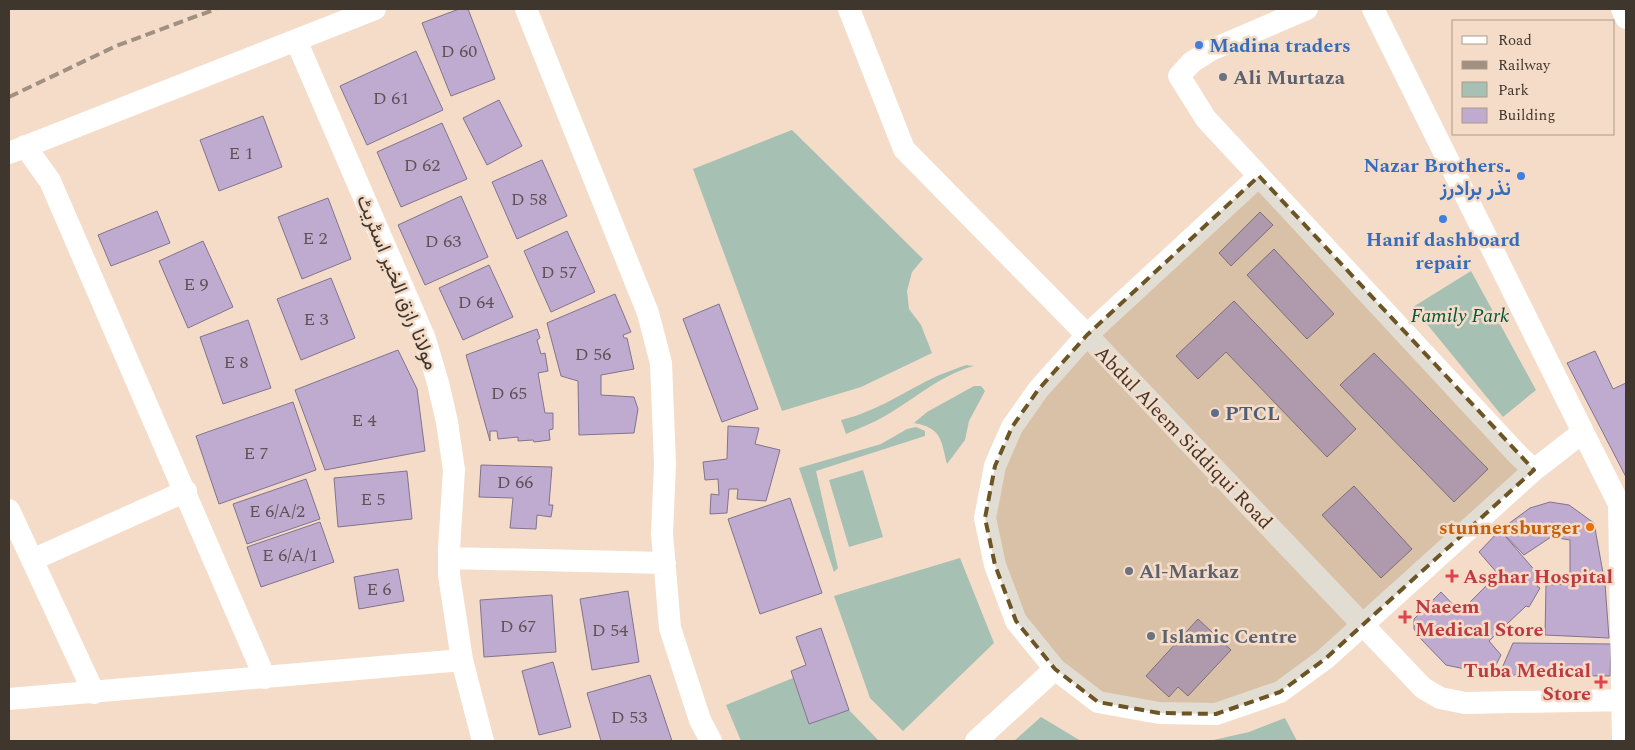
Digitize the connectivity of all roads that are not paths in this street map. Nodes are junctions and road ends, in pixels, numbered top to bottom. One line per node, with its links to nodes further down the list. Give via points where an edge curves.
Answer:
1 (375, 9): 8 (street)
2 (526, 9): 18 (street, via 650,322 661,363 666,464 662,534)
3 (849, 9): 11 (street, Abdul Aleem Siddiqui Road, via 904,149)
4 (1307, 9): 10 (street, via 1211,50 1192,62 1179,76 1206,119)
5 (1373, 9): 12 (street)
6 (1622, 9): 7 (street)
7 (1626, 18)
8 (296, 40): 9 (street); 16 (street, مولانا رازق الخیر اسٹریٹ, via 425,339 438,383 454,470)
9 (17, 149): 14 (street, via 50,181)
10 (1259, 176): 11 (street); 13 (street)
11 (1087, 336): 19 (street, Abdul Aleem Siddiqui Road); 21 (street, via 1038,390 1012,427 995,466 985,518 995,565 1016,621)
12 (1583, 432): 13 (street); 25 (street, via 1619,504)
13 (1534, 470): 19 (street)
14 (186, 491): 17 (street); 22 (street)
15 (9, 510): 17 (street)
16 (449, 558): 18 (street); 20 (street, مولانا رازق الخیر اسٹریٹ)
17 (32, 560): 23 (street)
18 (665, 563): 27 (street, via 670,628 700,720)
19 (1363, 625): 21 (street, via 1325,659 1280,692 1216,714 1159,713 1098,702); 25 (street, Abdul Aleem Siddiqui Road, via 1423,688 1440,698 1465,703)
20 (462, 660): 22 (street); 26 (street, مولانا رازق الخیر اسٹریٹ)
21 (1055, 669): 28 (street)
22 (266, 678): 23 (street)
23 (94, 693): 24 (street)
24 (9, 700)
25 (1625, 700): 29 (street)
26 (483, 741)
27 (711, 741)
28 (976, 741)
29 (1623, 741)

